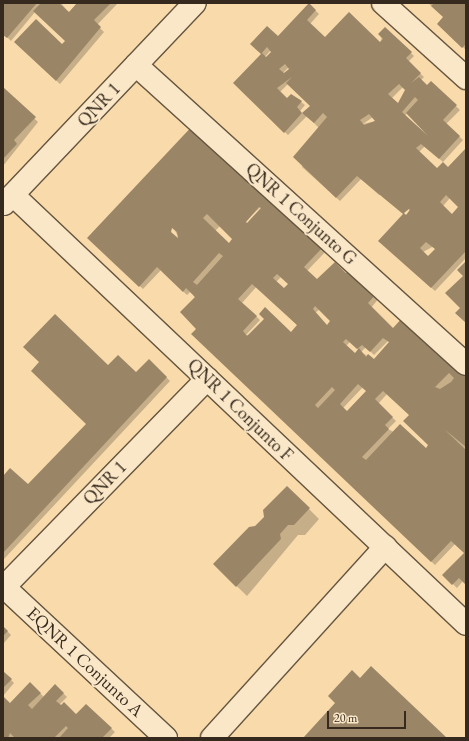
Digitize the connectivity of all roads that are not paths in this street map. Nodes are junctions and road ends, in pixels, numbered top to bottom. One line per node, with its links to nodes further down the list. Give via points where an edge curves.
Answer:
1 (195, 3): 3 (street, QNR 1)
2 (383, 3): 4 (street)
3 (136, 65): 5 (street, QNR 1); 6 (street, QNR 1 Conjunto G)
4 (466, 78)
5 (8, 200): 7 (street, QNR 1 Conjunto F)
6 (466, 364)
7 (207, 378): 8 (street, QNR 1 Conjunto F); 9 (street, QNR 1)
8 (385, 547): 10 (street, QNR 1 Conjunto F); 12 (street)
9 (3, 586): 11 (street, EQNR 1 Conjunto A)
10 (466, 624)
11 (166, 738)
12 (212, 738)

